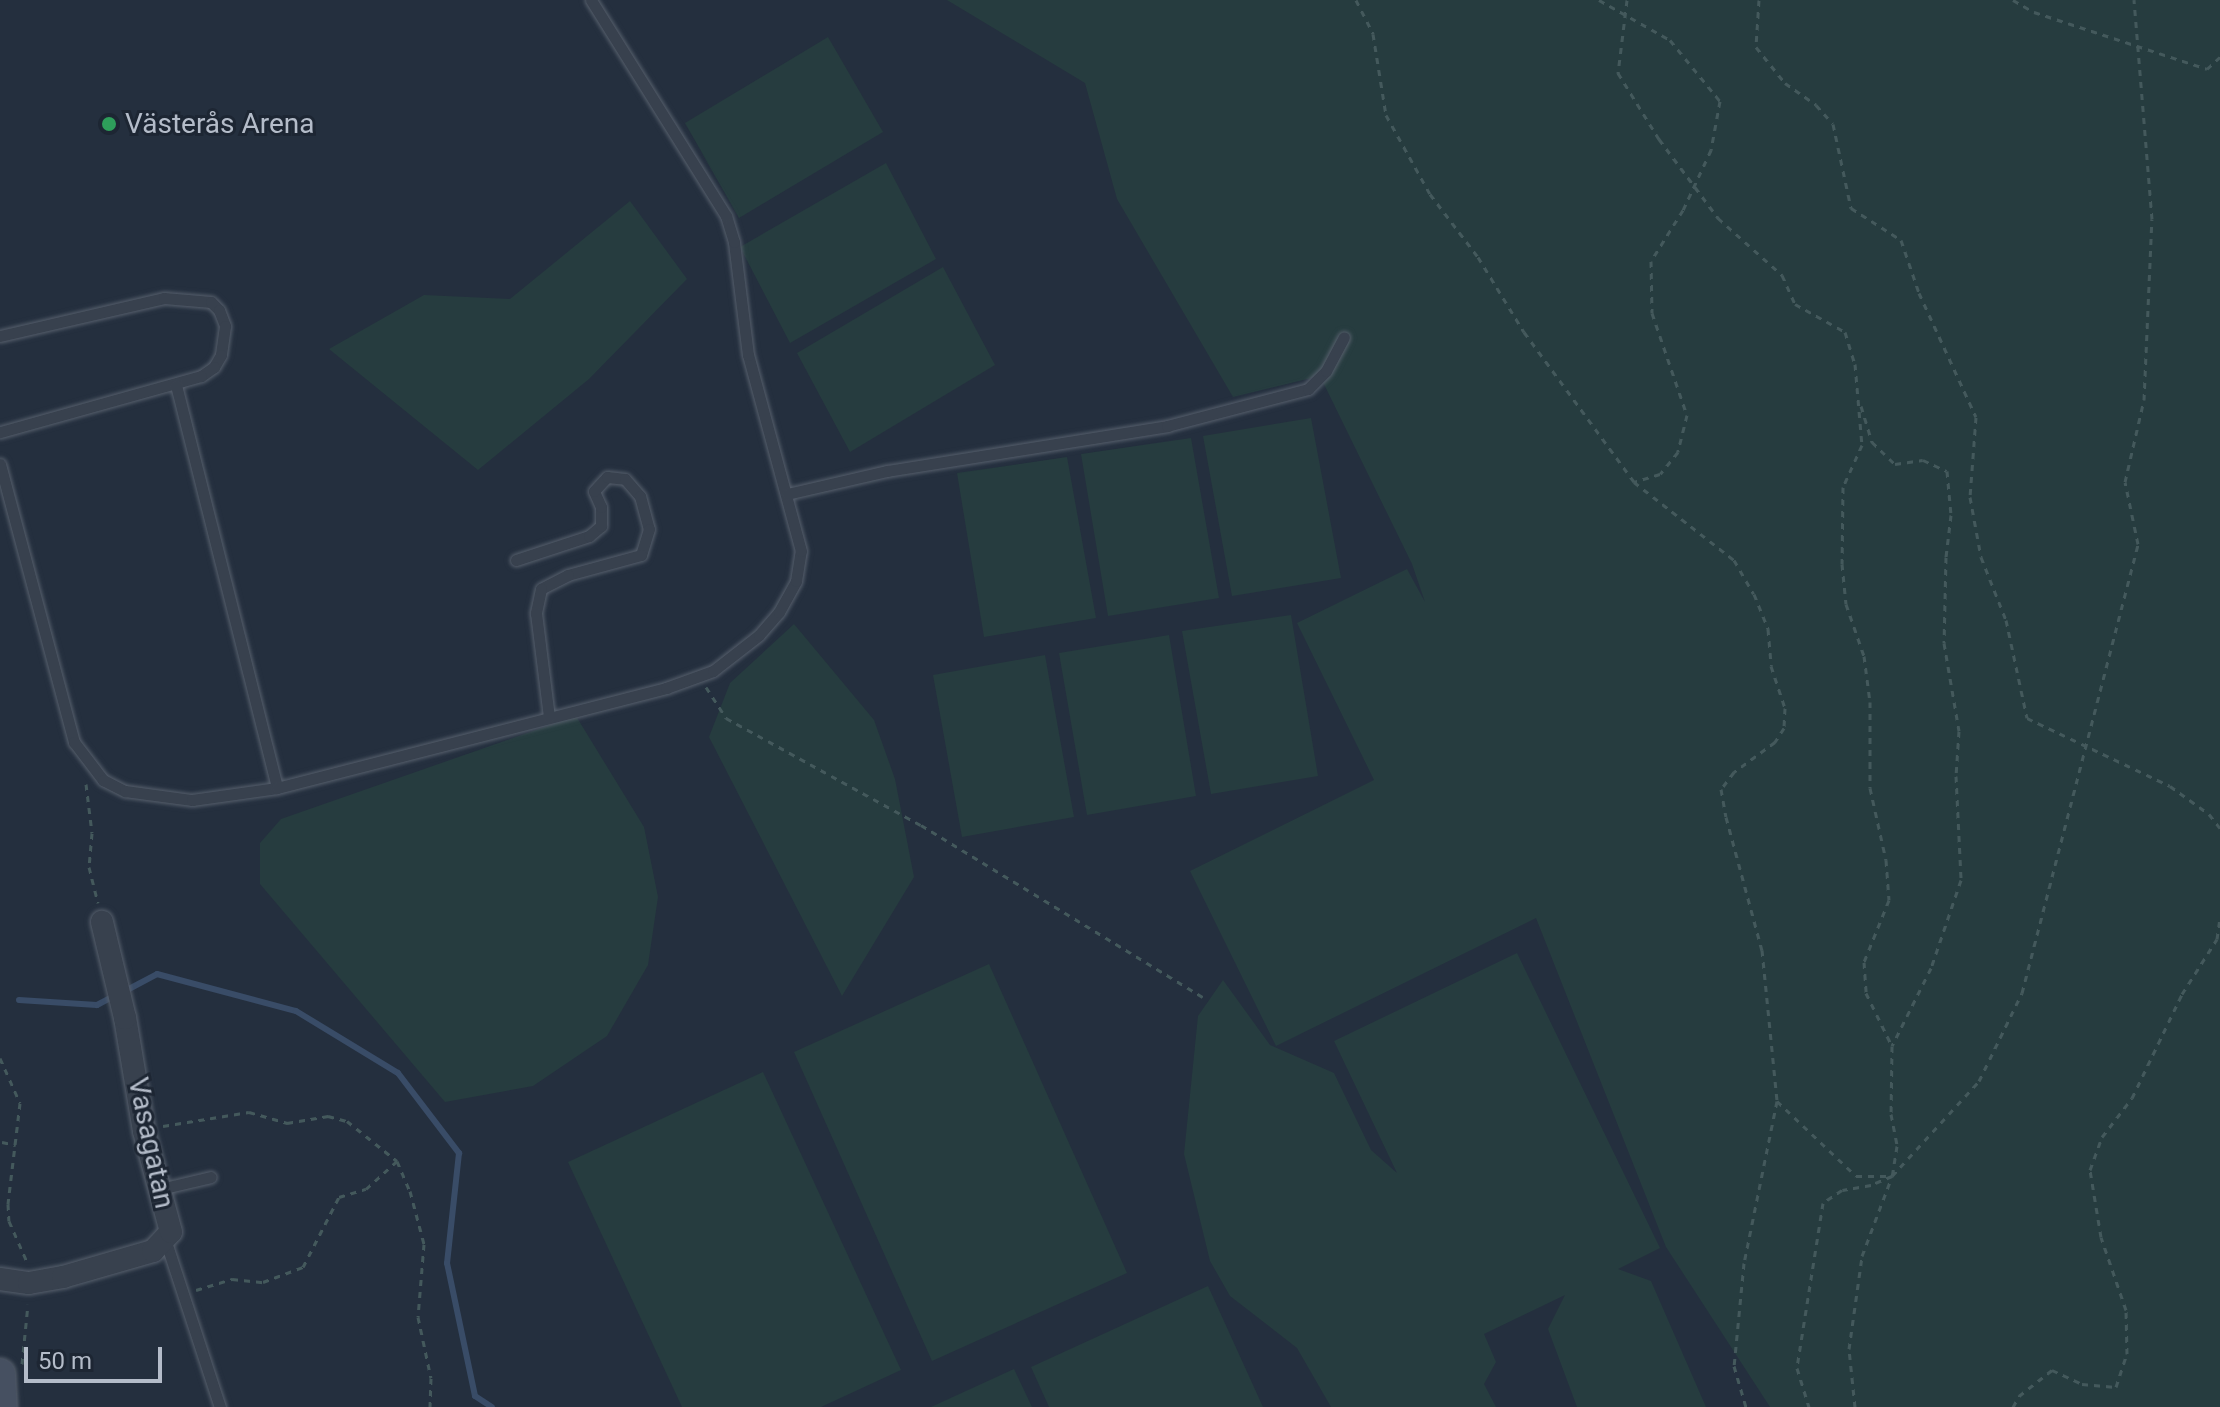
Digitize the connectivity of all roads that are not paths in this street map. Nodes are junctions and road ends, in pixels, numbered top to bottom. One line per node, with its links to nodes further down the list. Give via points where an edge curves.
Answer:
1 (591, 0): 7 (lane, via 726,216 748,355)
2 (0, 336): 4 (lane, via 164,298 211,302 225,326 221,355 201,376)
3 (1344, 337): 7 (lane, via 1326,371 1308,389 1294,393 1167,426 887,471)
4 (176, 385): 5 (lane); 10 (lane)
5 (0, 432)
6 (0, 464): 10 (lane, via 74,742 92,770 114,786 152,797 192,800)
7 (787, 494): 9 (lane, via 801,551 796,581 759,635 699,677)
8 (516, 560): 9 (lane, via 589,536 601,526 594,491 607,477 625,479 640,496 649,529 641,555 568,575 541,589 536,613)
9 (549, 717): 10 (lane)
10 (277, 788)
11 (102, 922): 13 (street, Vasagatan)
12 (211, 1177): 13 (lane)
13 (160, 1189): 14 (street, Vasagatan, via 171,1232)
14 (165, 1239): 15 (street, Vasagatan, via 153,1251 63,1277 29,1283); 18 (lane)
15 (0, 1279)
16 (11, 1366): 17 (street)
17 (2, 1407)
18 (220, 1407)

